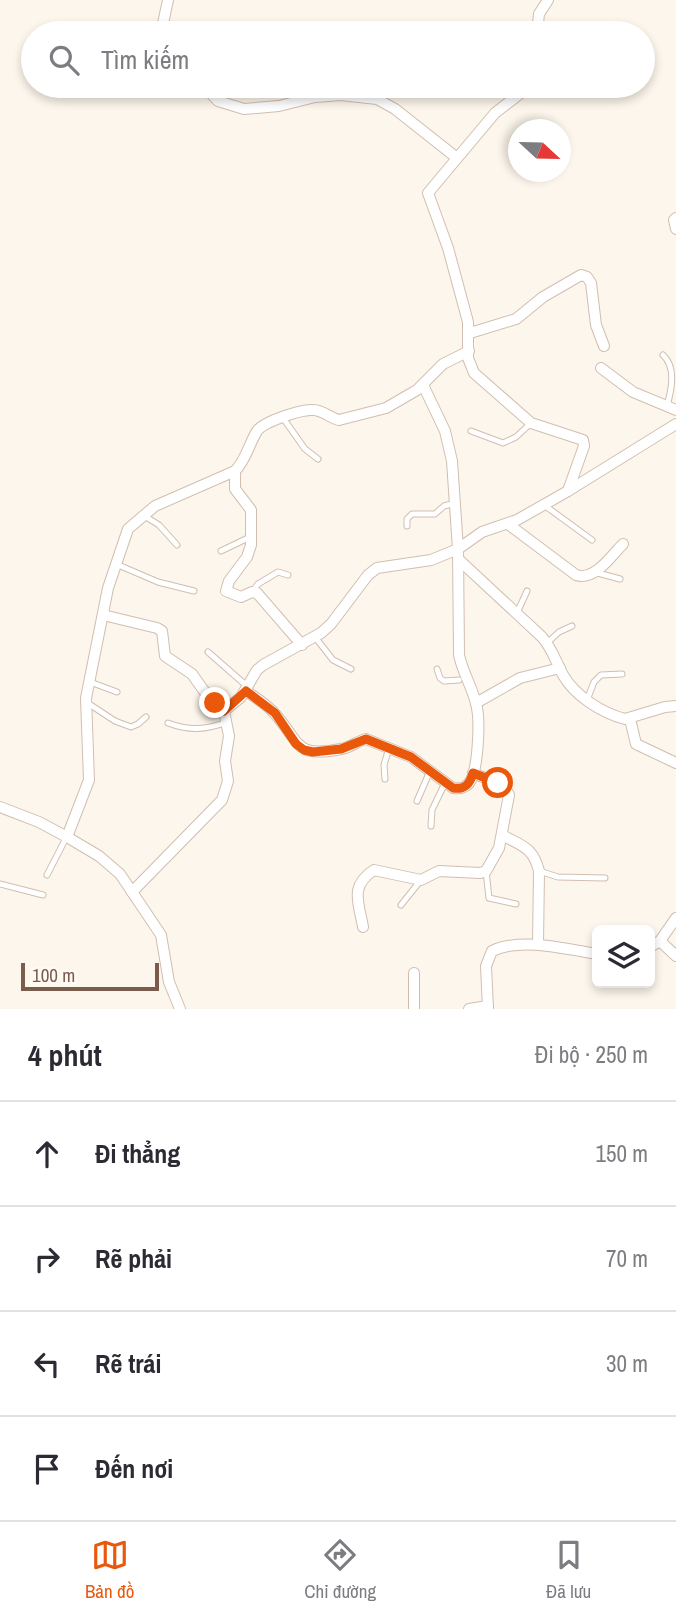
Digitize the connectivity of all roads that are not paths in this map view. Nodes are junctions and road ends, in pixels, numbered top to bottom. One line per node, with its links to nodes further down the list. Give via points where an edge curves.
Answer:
1 (168, 0): 3 (street)
2 (548, 0): 4 (street)
3 (164, 21)
4 (538, 21)
5 (215, 98): 6 (street, via 244,108)
6 (311, 98)
7 (368, 98): 9 (street, via 396,109)
8 (514, 98): 9 (street, via 495,113)
9 (457, 158): 12 (street, via 428,193)
10 (676, 218): 11 (street)
11 (676, 229)
12 (470, 333): 13 (street, via 516,319 581,275 591,283 596,325); 14 (street)
13 (604, 346)
14 (469, 351): 17 (street, via 443,364); 20 (street, via 474,373)
15 (663, 355): 18 (lane, via 674,369)
16 (601, 369): 18 (street, via 633,392)
17 (423, 385): 19 (street, via 386,408 345,420 315,409); 26 (street, via 449,445)
18 (673, 405)
19 (283, 418): 23 (lane, via 305,449); 24 (street, via 259,428)
20 (531, 423): 22 (lane, via 503,443); 25 (street, via 583,440)
21 (676, 424): 25 (street)
22 (471, 431)
23 (318, 458)
24 (235, 471): 28 (street, via 164,500); 31 (street, via 235,489 251,510)
25 (568, 491): 27 (street)
26 (455, 503): 30 (lane, via 435,514 412,514); 36 (street)
27 (544, 505): 29 (street); 32 (lane)
28 (143, 515): 34 (lane); 37 (street, via 128,529)
29 (508, 524): 36 (street, via 482,532); 38 (street, via 576,575)
30 (407, 526)
31 (250, 537): 35 (lane); 43 (street, via 250,551 226,591 241,597)
32 (592, 540)
33 (624, 544): 38 (street)
34 (177, 545)
35 (221, 551)
36 (458, 554): 44 (street); 47 (street, via 377,568); 55 (street)
37 (116, 564): 41 (lane); 45 (street)
38 (594, 572): 40 (lane)
39 (288, 575): 43 (lane, via 278,572)
40 (620, 579)
41 (194, 591)
42 (527, 591): 44 (lane)
43 (252, 592): 49 (street, via 260,595)
44 (517, 613): 48 (street)
45 (103, 615): 56 (street); 64 (street, via 162,631 166,656 192,674)
46 (572, 626): 48 (lane)
47 (315, 637): 49 (street); 52 (lane, via 332,660)
48 (547, 643): 51 (street)
49 (302, 645): 57 (street, via 263,664)
50 (208, 652): 57 (lane)
51 (560, 668): 59 (street); 61 (street, via 520,678)
52 (351, 669)
53 (437, 669): 55 (lane, via 444,681)
54 (622, 674): 59 (lane, via 601,675)
55 (462, 679): 61 (street)
56 (90, 682): 58 (lane); 60 (street)
57 (247, 689): 64 (street); 67 (street, via 275,713 304,750 341,749 366,739)
58 (117, 692)
59 (587, 699): 65 (street, via 615,717)
60 (86, 702): 63 (lane, via 131,727); 77 (street, via 89,780)
61 (476, 703): 70 (street, via 478,739)
62 (676, 706): 65 (street)
63 (145, 717)
64 (225, 717): 66 (lane, via 213,727 186,730); 84 (street, via 228,781 222,800)
65 (630, 719): 68 (street, via 636,744)
66 (168, 723)
67 (389, 748): 69 (street); 71 (lane)
68 (676, 762)
69 (430, 771): 72 (street); 73 (lane)
70 (473, 773): 72 (street, via 466,787); 76 (street, via 508,790)
71 (385, 779)
72 (445, 783): 75 (lane, via 432,810)
73 (417, 800)
74 (0, 807): 77 (street)
75 (431, 826)
76 (502, 835): 78 (street); 79 (street, via 534,854)
77 (67, 837): 80 (lane); 84 (street, via 110,864)
78 (486, 871): 82 (street, via 439,871); 86 (lane, via 489,898)
79 (539, 871): 81 (lane, via 558,877); 90 (street)
80 (47, 875)
81 (604, 878)
82 (421, 880): 87 (lane); 89 (street, via 380,870 369,873 356,894)
83 (0, 884): 85 (lane)
84 (132, 891): 96 (street, via 161,935)
85 (43, 895)
86 (516, 904)
87 (401, 905)
88 (675, 921): 91 (street)
89 (363, 927)
90 (538, 944): 92 (street); 95 (street, via 492,951 486,966)
91 (655, 944): 93 (street)
92 (592, 953)
93 (676, 956)
94 (414, 973): 97 (street)
95 (488, 1008): 98 (street)
96 (180, 1009)
97 (414, 1009)
98 (469, 1009)

